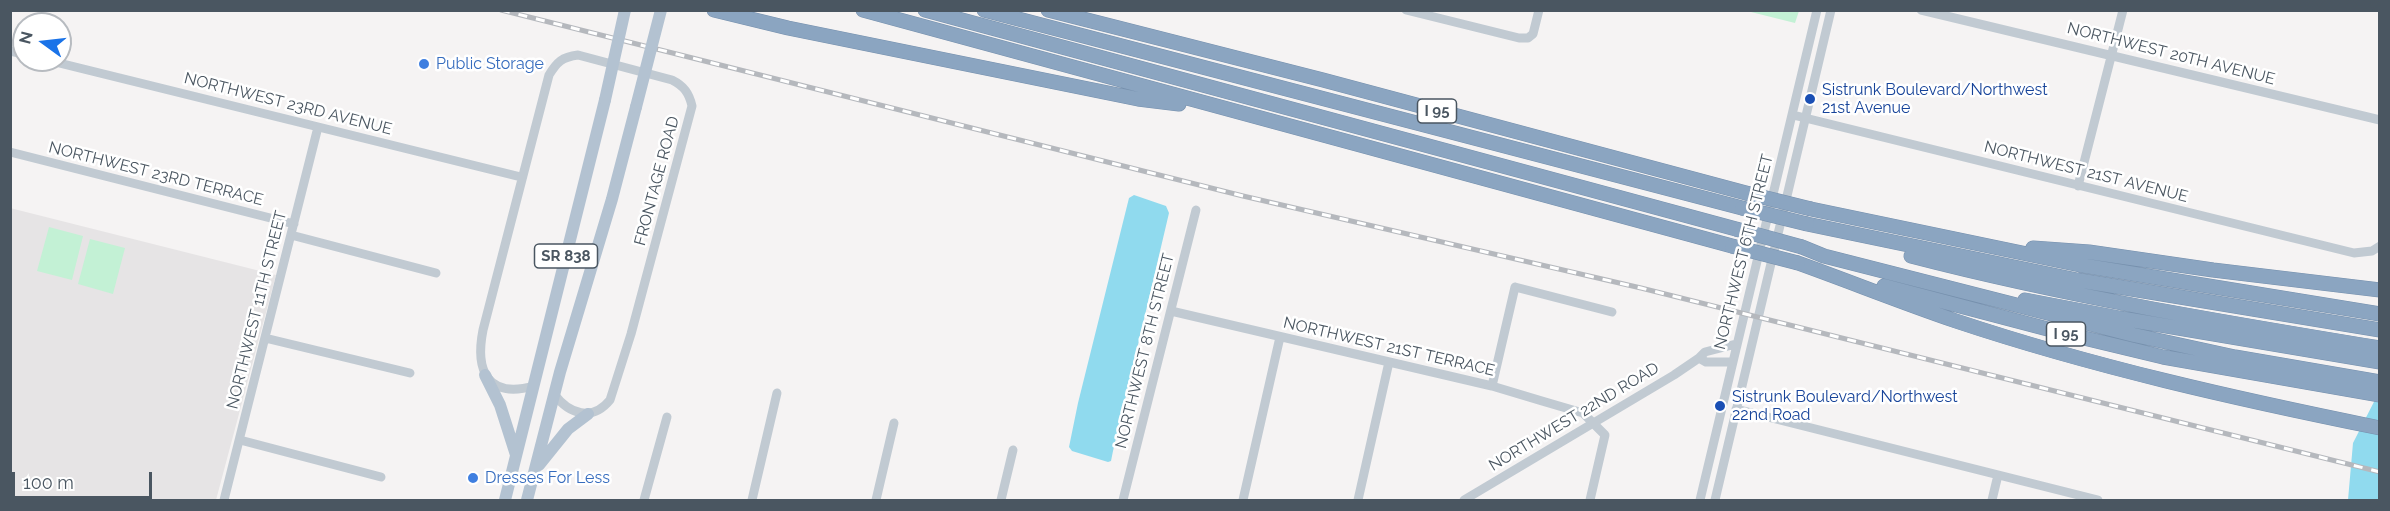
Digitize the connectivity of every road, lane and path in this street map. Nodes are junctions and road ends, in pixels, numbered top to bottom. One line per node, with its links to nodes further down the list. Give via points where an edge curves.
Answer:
1 (625, 10): 51 (main road, SR 838, bridge)
2 (661, 10): 54 (main road, SR 838, bridge, via 612,199)
3 (714, 10): 17 (highway, via 1138,99)
4 (863, 10): 17 (highway, I 95)
5 (925, 10): 30 (highway, bridge)
6 (984, 10): 27 (highway, bridge)
7 (1048, 10): 14 (highway, I 95)
8 (1406, 10): 9 (street, via 1519,38 1533,34)
9 (1539, 10)
10 (1817, 10): 18 (street, NORTHWEST 6TH STREET)
11 (1831, 10): 19 (street, NORTHWEST 6TH STREET)
12 (1921, 10): 15 (street, NORTHWEST 20TH AVENUE)
13 (2123, 10): 15 (street)
14 (1063, 13): 29 (highway, I 95, bridge, via 1746,193)
15 (2112, 54): 20 (street, NORTHWEST 20TH AVENUE); 24 (street)
16 (72, 66): 21 (street, NORTHWEST 23RD AVENUE)
17 (1223, 109): 32 (highway, I 95, bridge)
18 (1793, 115): 19 (street, NORTHWEST 21ST AVENUE); 41 (street, NORTHWEST 6TH STREET)
19 (1804, 118): 24 (street, NORTHWEST 21ST AVENUE); 56 (street, NORTHWEST 6TH STREET)
20 (2379, 120)
21 (318, 127): 23 (street, NORTHWEST 23RD AVENUE); 26 (street, NORTHWEST 11TH STREET)
22 (10, 152): 26 (street, NORTHWEST 23RD TERRACE)
23 (521, 177): 49 (street, FRONTAGE ROAD, via 481,342); 57 (street, FRONTAGE ROAD, via 549,75 557,62 566,57 578,55 672,80 690,96 692,106 666,207 616,383 604,407)
24 (2078, 186): 31 (street, NORTHWEST 21ST AVENUE, via 2354,253)
25 (1196, 210): 35 (street, NORTHWEST 8TH STREET)
26 (294, 224): 28 (street, NORTHWEST 11TH STREET)
27 (1839, 232): 38 (highway, via 2077,280); 43 (highway, via 1894,251 2070,294)
28 (291, 235): 33 (street); 40 (street, NORTHWEST 11TH STREET)
29 (1980, 244): 34 (highway, via 2090,252); 37 (highway, I 95, via 2080,265)
30 (1802, 247): 43 (highway, via 2048,304); 50 (highway, via 2134,336)
31 (2376, 249)
32 (1798, 263): 55 (highway, I 95, via 2094,341); 61 (highway, via 1957,321 2086,359)
33 (436, 273)
34 (2379, 290)
35 (1172, 311): 39 (street, NORTHWEST 21ST TERRACE); 76 (street, NORTHWEST 8TH STREET)
36 (1612, 312): 52 (street, via 1515,287)
37 (2379, 314)
38 (2379, 330)
39 (1280, 337): 45 (street, NORTHWEST 21ST TERRACE); 77 (street)
40 (265, 338): 48 (street); 62 (street, NORTHWEST 11TH STREET)
41 (1736, 344): 44 (street, NORTHWEST 22ND ROAD, via 1713,348); 46 (street, NORTHWEST 6TH STREET)
42 (2379, 348): 43 (highway)
43 (2353, 351): 47 (highway)
44 (1699, 358): 46 (street, via 1706,362); 60 (street, NORTHWEST 22ND ROAD)
45 (1389, 362): 52 (street, NORTHWEST 21ST TERRACE); 78 (street)
46 (1732, 362): 81 (street, NORTHWEST 6TH STREET)
47 (2379, 362)
48 (410, 373)
49 (485, 375): 51 (street, via 509,390); 64 (main road, via 500,405)
50 (2379, 382)
51 (534, 386): 64 (main road, SR 838)
52 (1492, 386): 60 (street, NORTHWEST 21ST TERRACE, via 1583,412)
53 (777, 393): 73 (street)
54 (554, 394): 57 (street, via 570,410); 65 (main road, SR 838)
55 (2379, 395)
56 (1736, 409): 66 (street); 82 (street, NORTHWEST 6TH STREET)
57 (588, 414): 65 (main road, via 558,439)
58 (667, 417): 72 (street)
59 (894, 423): 74 (street)
60 (1594, 423): 68 (street, NORTHWEST 22ND ROAD); 80 (street, via 1605,435)
61 (2379, 428)
62 (240, 440): 67 (street); 69 (street, NORTHWEST 11TH STREET)
63 (1013, 450): 75 (street)
64 (516, 456): 70 (main road, SR 838)
65 (534, 474): 71 (main road, SR 838)
66 (1998, 475): 83 (street); 84 (street)
67 (381, 477)
68 (1474, 497): 79 (street, NORTHWEST 22ND ROAD)
69 (224, 501)
70 (505, 501)
71 (526, 501)
72 (645, 501)
73 (752, 501)
74 (876, 501)
75 (1001, 501)
76 (1123, 501)
77 (1243, 501)
78 (1358, 501)
79 (1464, 501)
80 (1590, 501)
81 (1700, 501)
82 (1715, 501)
83 (1992, 501)
84 (2098, 501)

